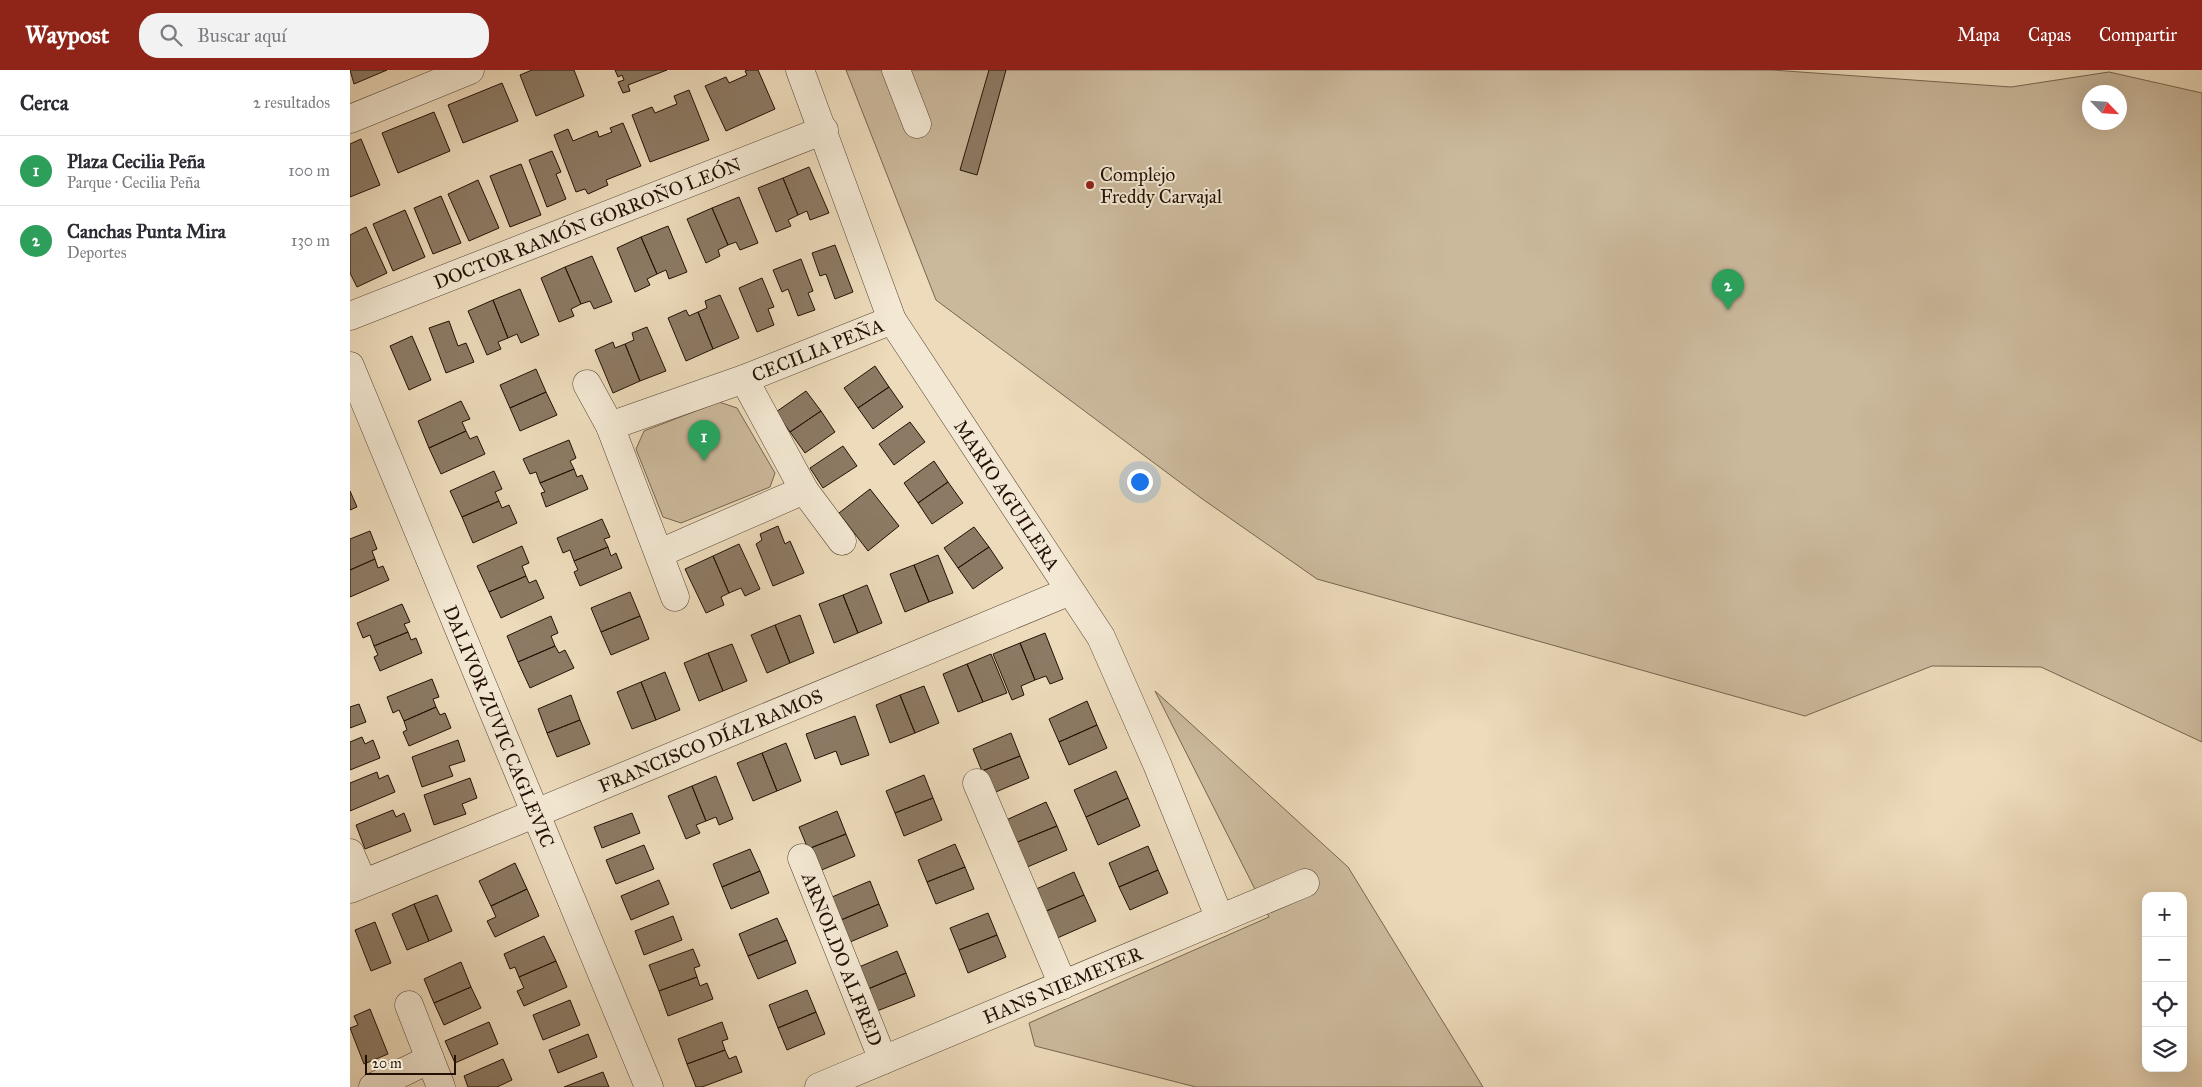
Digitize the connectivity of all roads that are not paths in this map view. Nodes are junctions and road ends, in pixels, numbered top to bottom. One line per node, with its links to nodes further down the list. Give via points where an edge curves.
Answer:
1 (470, 70): 4 (street)
2 (800, 70): 6 (street, MARIO AGUILERA)
3 (896, 70): 5 (street)
4 (350, 119)
5 (917, 124)
6 (824, 130): 7 (street, DOCTOR RAMÓN GORROÑO LEÓN); 8 (street, MARIO AGUILERA)
7 (350, 316)
8 (892, 320): 10 (street, CECILIA PEÑA); 16 (street, MARIO AGUILERA)
9 (350, 366): 19 (street, DALIVOR ZUVIC CAGLEVIC)
10 (744, 379): 12 (street, CECILIA PEÑA); 13 (street, CECILIA PEÑA)
11 (587, 384): 12 (street)
12 (610, 426): 15 (street)
13 (804, 490): 14 (street, CECILIA PEÑA); 15 (street)
14 (842, 541)
15 (660, 553): 17 (street)
16 (1070, 591): 19 (street, FRANCISCO DÍAZ RAMOS); 24 (street, MARIO AGUILERA, via 1101,638)
17 (676, 597)
18 (977, 783): 25 (street)
19 (535, 814): 23 (street, FRANCISCO DÍAZ RAMOS); 31 (street, DALIVOR ZUVIC CAGLEVIC)
20 (350, 854): 23 (street)
21 (802, 858): 28 (street, ARNOLDO ALFRED)
22 (1305, 883): 24 (street, HANS NIEMEYER)
23 (356, 886)
24 (1220, 919): 25 (street, HANS NIEMEYER)
25 (1063, 985): 28 (street, HANS NIEMEYER)
26 (409, 1005): 27 (street)
27 (430, 1059): 29 (street); 30 (street)
28 (883, 1060): 32 (street, HANS NIEMEYER)
29 (373, 1087)
30 (441, 1087)
31 (649, 1087)
32 (819, 1087)

